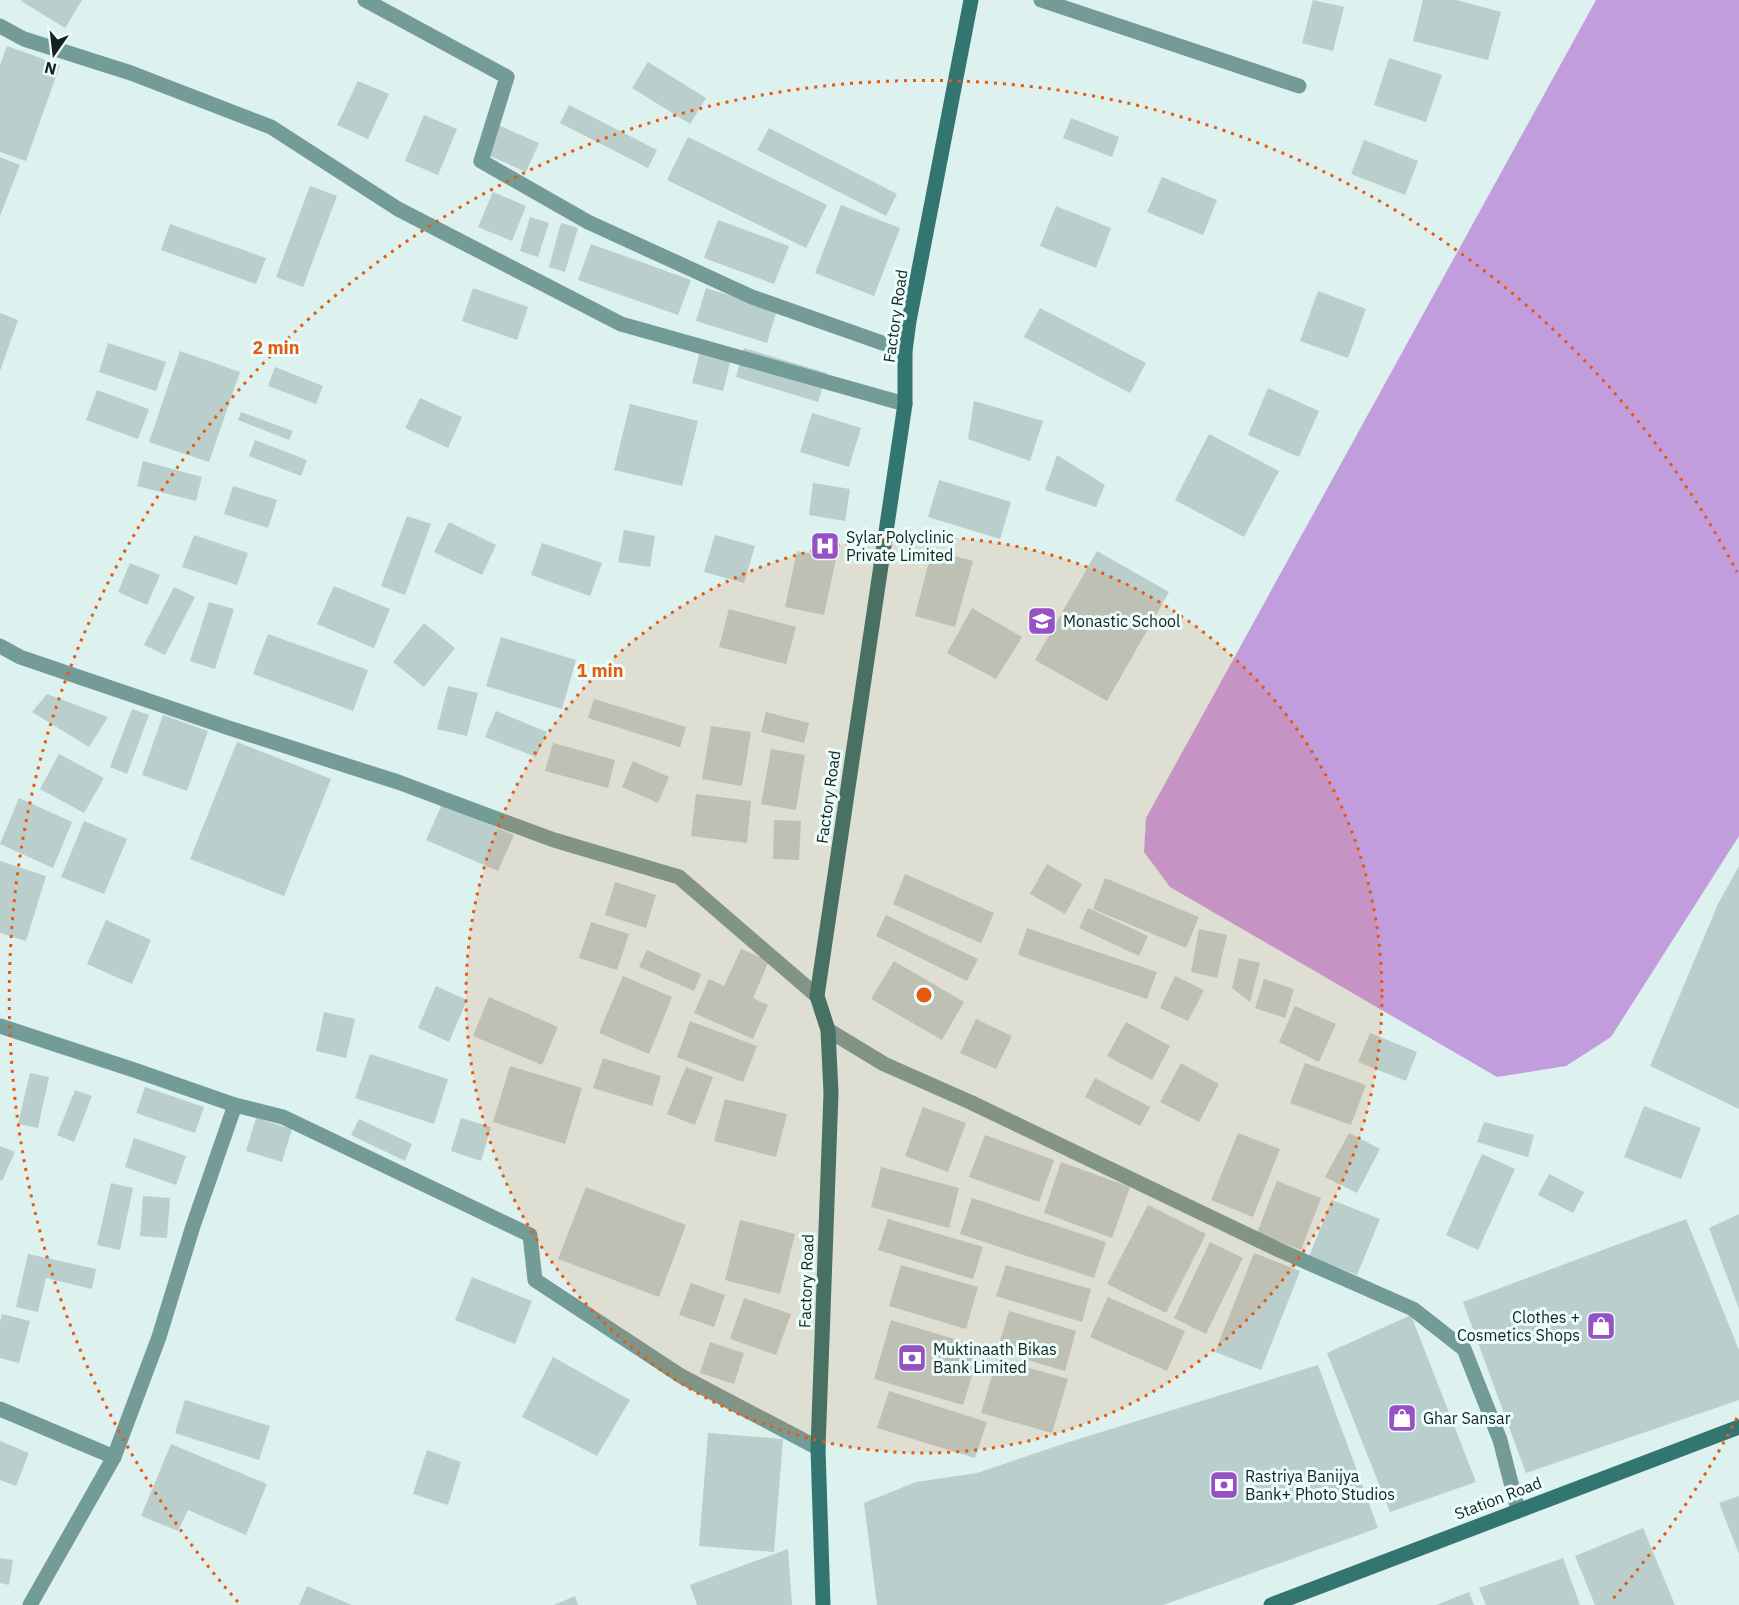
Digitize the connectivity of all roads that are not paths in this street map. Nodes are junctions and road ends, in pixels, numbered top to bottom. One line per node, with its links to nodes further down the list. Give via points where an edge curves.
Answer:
1 (365, 0): 6 (street, via 507,77 481,161 588,222 752,297)
2 (971, 0): 6 (main road, Factory Road)
3 (1041, 0): 5 (street)
4 (0, 26): 7 (street, via 24,39 132,74 271,127 398,209 621,324)
5 (1299, 86)
6 (905, 351): 7 (main road, Factory Road)
7 (905, 404): 9 (main road, Factory Road)
8 (0, 646): 9 (street, via 20,657 398,782 554,840 679,877)
9 (817, 996): 11 (main road, Factory Road)
10 (0, 1026): 12 (street)
11 (828, 1030): 15 (main road, Factory Road, via 831,1093); 17 (street, via 884,1064 1413,1310 1464,1349 1500,1440)
12 (235, 1105): 15 (street, via 283,1117 530,1235 535,1280 681,1376); 16 (street, via 159,1336)
13 (0, 1409): 16 (street)
14 (1739, 1426): 17 (main road, Station Road)
15 (818, 1448): 19 (main road, Factory Road)
16 (114, 1457): 18 (street)
17 (1518, 1510): 20 (main road, Station Road)
18 (30, 1605)
19 (823, 1605)
20 (1271, 1605)

